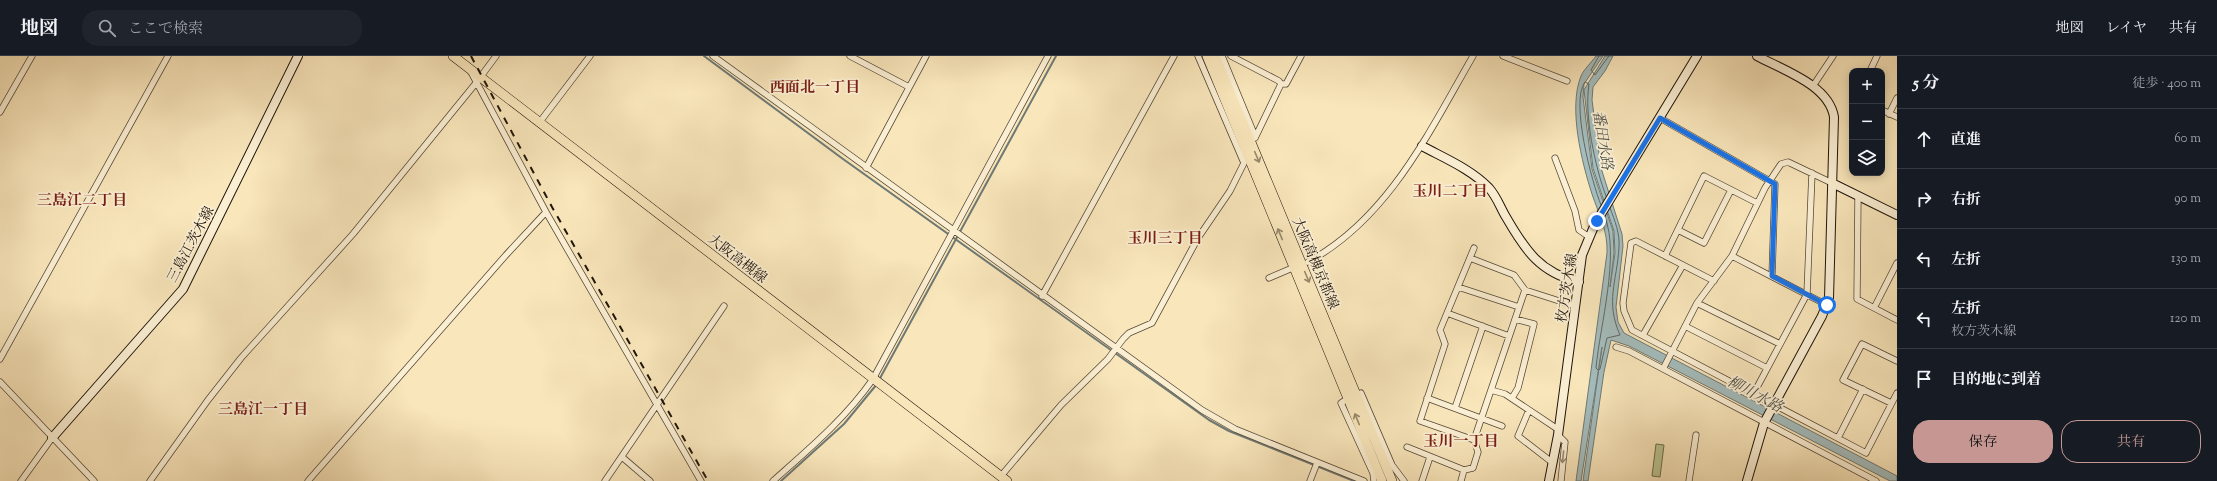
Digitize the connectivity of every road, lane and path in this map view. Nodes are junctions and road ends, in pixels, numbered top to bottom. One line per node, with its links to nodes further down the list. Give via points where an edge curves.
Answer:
1 (32, 56): 31 (street)
2 (168, 56): 84 (street)
3 (298, 56): 108 (main road, 三島江茨木線, via 183,289)
4 (453, 56): 25 (main road, 大阪高槻線, via 469,68)
5 (496, 56): 25 (street)
6 (590, 56): 36 (street)
7 (712, 56): 39 (street)
8 (850, 56): 29 (street)
9 (926, 56): 29 (street)
10 (1048, 56): 49 (street)
11 (1174, 56): 66 (street)
12 (1198, 56): 82 (street, via 1244,163 1230,191 1198,238 1152,323 1129,333)
13 (1207, 56): 129 (main road, 大阪高槻京都線, one-way to 13)
14 (1215, 56): 130 (main road, 大阪高槻京都線, one-way to 130)
15 (1222, 56): 27 (street, via 1254,138)
16 (1231, 56): 27 (street)
17 (1301, 56): 27 (street, via 1286,84)
18 (1474, 56): 37 (street)
19 (1503, 56): 26 (street)
20 (1697, 56): 34 (main road, 枚方茨木線)
21 (1757, 56): 28 (main road)
22 (1833, 56): 28 (street)
23 (1877, 56): 24 (street)
24 (1871, 68)
25 (479, 80): 36 (main road, 大阪高槻線); 46 (street); 120 (street, via 353,234 241,358)
26 (1567, 81)
27 (1281, 84)
28 (1813, 86): 42 (main road, via 1828,98 1832,108)
29 (909, 87): 39 (street)
30 (1897, 98): 33 (street)
31 (0, 112)
32 (1885, 112): 33 (street)
33 (1889, 114): 35 (street)
34 (1660, 118): 41 (street); 50 (main road, 枚方茨木線)
35 (1897, 118)
36 (540, 124): 88 (main road, 大阪高槻線)
37 (1422, 146): 55 (street, via 1394,187 1363,222 1342,240); 62 (main road, via 1475,176 1488,187 1523,245 1538,264 1558,276)
38 (1555, 158): 50 (street, via 1576,211 1579,230)
39 (866, 168): 49 (street)
40 (1812, 173): 41 (street, via 1788,162 1781,164); 42 (street); 65 (street)
41 (1771, 181): 45 (street); 59 (street, via 1775,184)
42 (1832, 183): 44 (main road); 68 (main road)
43 (1731, 190): 45 (street); 48 (street, via 1704,243); 48 (street, via 1704,176)
44 (1858, 196): 47 (main road); 72 (street, via 1857,300)
45 (1757, 203): 53 (street)
46 (546, 212): 98 (street); 121 (street)
47 (1897, 215)
48 (1678, 230): 52 (street)
49 (953, 231): 66 (street); 88 (street)
50 (1589, 236): 62 (main road, 枚方茨木線, via 1582,255)
51 (1474, 248): 54 (street)
52 (1665, 256): 57 (street); 78 (street, via 1636,242 1631,243 1624,311 1632,330)
53 (1732, 256): 59 (street); 61 (street)
54 (1470, 258): 63 (street); 64 (street, via 1514,275)
55 (1308, 262)
56 (1897, 263): 72 (street)
57 (1683, 265): 61 (street); 78 (street)
58 (1290, 269): 60 (street)
59 (1772, 276): 65 (street)
60 (1269, 278)
61 (1714, 281): 67 (street)
62 (1579, 282): 70 (main road, 枚方茨木線)
63 (1458, 287): 71 (street); 73 (street)
64 (1525, 290): 70 (street); 71 (street)
65 (1807, 294): 68 (street); 80 (street)
66 (1042, 296): 82 (street)
67 (1697, 303): 77 (street); 80 (street)
68 (1827, 305): 100 (main road)
69 (724, 306): 98 (street)
70 (1575, 306): 106 (main road, 枚方茨木線)
71 (1519, 307): 74 (street)
72 (1874, 308): 75 (street)
73 (1447, 313): 76 (street); 95 (street, via 1440,330 1445,344)
74 (1515, 319): 79 (street); 96 (street, via 1534,324 1518,388)
75 (1897, 320)
76 (1483, 326): 79 (street); 101 (street)
77 (1685, 326): 83 (street); 87 (street)
78 (1642, 335): 83 (street)
79 (1509, 336): 91 (street)
80 (1780, 344): 87 (street)
81 (1616, 347): 86 (street)
82 (1115, 348): 114 (street, via 1214,419); 117 (street, via 1108,359 1061,405)
83 (1672, 352): 86 (street); 92 (street)
84 (0, 359)
85 (1897, 361): 90 (street, via 1862,344 1843,380)
86 (1664, 367): 104 (street)
87 (1767, 368): 92 (street)
88 (873, 379): 117 (main road, 大阪高槻線); 125 (street, via 834,427)
89 (0, 382): 108 (street, via 30,411)
90 (1863, 389): 99 (street); 109 (street)
91 (1491, 390): 96 (street); 103 (street)
92 (1754, 393): 100 (street)
93 (1897, 393): 99 (street)
94 (1359, 394): 131 (street, via 1361,393 1392,465)
95 (1427, 398): 101 (street); 110 (street, via 1420,421)
96 (1512, 398): 102 (street)
97 (1344, 401): 128 (street, via 1341,403 1373,473)
98 (657, 403): 112 (street); 124 (street)
99 (1891, 403): 109 (street, via 1866,452)
100 (1774, 404): 104 (main road); 109 (street)
101 (1455, 408): 103 (street)
102 (1529, 410): 106 (street); 115 (street, via 1518,436)
103 (1482, 418): 105 (street); 110 (street)
104 (1764, 423): 137 (main road); 138 (street)
105 (1502, 426)
106 (1559, 432): 115 (main road, 枚方茨木線); 135 (street, one-way to 135, via 1564,442)
107 (1696, 435): 136 (street)
108 (52, 438): 118 (street); 119 (street)
109 (1838, 438)
110 (1474, 440): 116 (street, via 1478,452 1473,468)
111 (1406, 447): 113 (street)
112 (622, 457): 122 (street); 123 (street)
113 (1430, 457): 116 (street); 132 (street)
114 (1317, 462): 126 (street); 127 (street)
115 (1553, 463): 134 (main road, 枚方茨木線)
116 (1464, 470): 133 (street)
117 (1004, 479)
118 (21, 481)
119 (94, 481)
120 (150, 481)
121 (308, 481)
122 (605, 481)
123 (650, 481)
124 (701, 481)
125 (773, 481)
126 (1310, 481)
127 (1364, 481)
128 (1374, 481)
129 (1382, 481)
130 (1392, 481)
131 (1404, 481)
132 (1422, 481)
133 (1461, 481)
134 (1549, 481)
135 (1561, 481)
136 (1689, 481)
137 (1747, 481)
138 (1876, 481)

